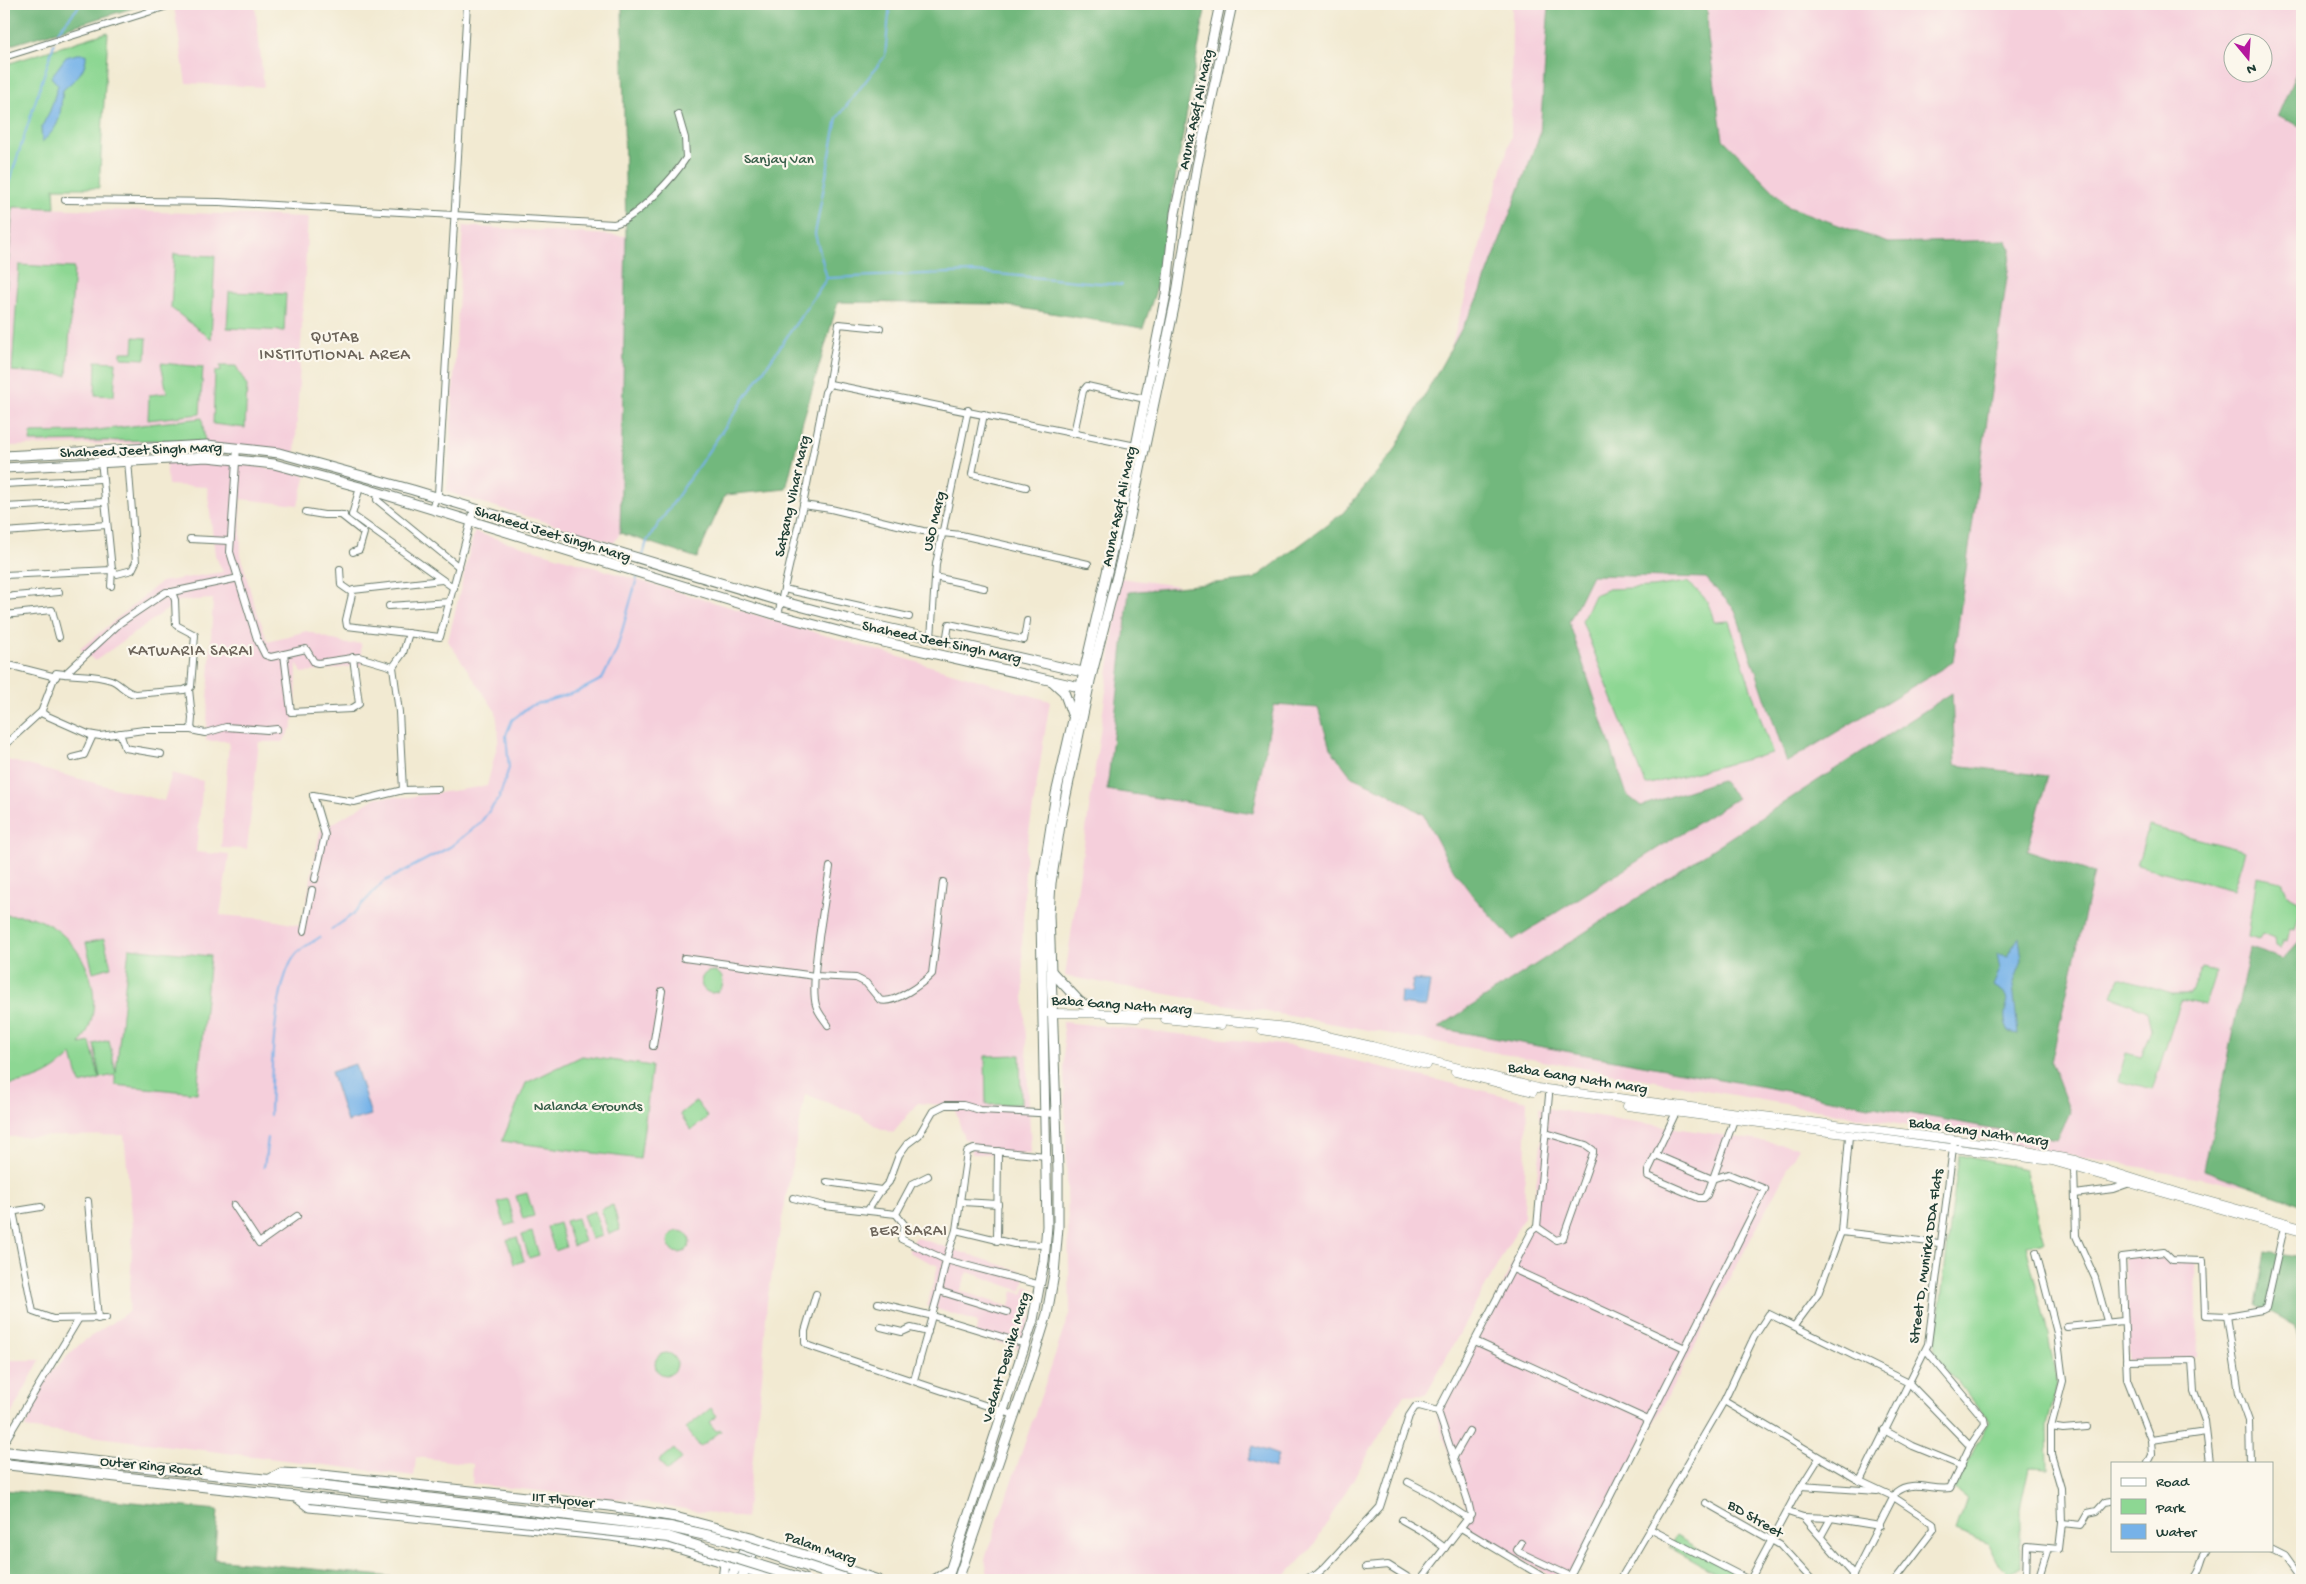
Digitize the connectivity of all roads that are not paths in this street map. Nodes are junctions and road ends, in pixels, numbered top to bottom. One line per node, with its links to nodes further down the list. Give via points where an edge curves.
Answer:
1 (174, 4): 5 (street)
2 (467, 4): 8 (street)
3 (1220, 4): 11 (main road, Aruna Asaf Ali Marg, via 1175,213 1166,294)
4 (1232, 4): 45 (main road, Aruna Asaf Ali Marg, via 1197,166 1177,293)
5 (4, 56)
6 (678, 114): 8 (street, via 686,158 642,208 620,223)
7 (65, 200): 8 (street, via 219,202)
8 (453, 214): 28 (street)
9 (880, 328): 10 (street, Satsang Vihar Marg, via 839,324)
10 (829, 385): 12 (street); 30 (street, Satsang Vihar Marg)
11 (1145, 400): 14 (street, via 1087,386 1083,391); 15 (main road, Aruna Asaf Ali Marg)
12 (968, 410): 13 (street); 40 (street, USO Marg)
13 (984, 414): 14 (street); 26 (street, via 972,474)
14 (1074, 433): 15 (street)
15 (1136, 446): 44 (main road, Aruna Asaf Ali Marg)
16 (236, 447): 17 (main road, Shaheed Jeet Singh Marg, via 207,445); 19 (street); 28 (main road, Shaheed Jeet Singh Marg, via 304,459)
17 (100, 450): 18 (main road, Shaheed Jeet Singh Marg); 21 (street)
18 (4, 456)
19 (236, 459): 20 (main road, Shaheed Jeet Singh Marg); 25 (main road, Shaheed Jeet Singh Marg, via 274,464); 42 (street)
20 (128, 460): 21 (main road, Shaheed Jeet Singh Marg); 49 (street, via 136,562 132,570 117,574)
21 (99, 462): 22 (main road, Shaheed Jeet Singh Marg); 23 (street)
22 (4, 468)
23 (101, 478): 24 (street); 29 (street)
24 (4, 484)
25 (360, 487): 27 (main road, Shaheed Jeet Singh Marg); 36 (street)
26 (1026, 487)
27 (378, 492): 32 (main road, Shaheed Jeet Singh Marg); 47 (street, via 377,500)
28 (437, 498): 32 (street); 33 (main road, Shaheed Jeet Singh Marg)
29 (104, 502): 31 (street); 38 (street)
30 (803, 505): 40 (street); 57 (street, Satsang Vihar Marg)
31 (4, 507)
32 (431, 509): 37 (main road, Shaheed Jeet Singh Marg)
33 (474, 509): 37 (street); 62 (main road, Shaheed Jeet Singh Marg)
34 (306, 512): 35 (street)
35 (341, 515): 36 (street); 43 (street, via 364,533 359,550)
36 (352, 515): 53 (street)
37 (470, 522): 47 (street); 66 (main road, Shaheed Jeet Singh Marg)
38 (107, 525): 39 (street); 49 (street)
39 (4, 532)
40 (944, 534): 46 (street); 51 (street, USO Marg)
41 (190, 539): 42 (street)
42 (230, 541): 52 (street)
43 (353, 552)
44 (1110, 558): 45 (street); 78 (main road, Aruna Asaf Ali Marg)
45 (1121, 560): 78 (main road, Aruna Asaf Ali Marg)
46 (1088, 564)
47 (459, 567): 55 (street)
48 (340, 569): 60 (street, via 341,585)
49 (112, 570): 50 (street); 54 (street)
50 (4, 576)
51 (935, 577): 56 (street); 72 (street, USO Marg)
52 (238, 578): 59 (street); 74 (street, via 262,651 271,657)
53 (442, 580): 55 (street); 60 (street, via 361,588)
54 (111, 586)
55 (454, 588): 63 (street)
56 (984, 588)
57 (784, 589): 62 (street, Satsang Vihar Marg); 67 (street)
58 (59, 592): 61 (street)
59 (172, 592): 79 (street, via 166,592 120,623); 83 (street, via 176,625 195,638 193,683)
60 (351, 592): 70 (street, via 347,626)
61 (4, 597)
62 (781, 601): 66 (street, Satsang Vihar Marg); 72 (main road, Shaheed Jeet Singh Marg)
63 (450, 602): 64 (street); 70 (street, via 440,637)
64 (389, 606)
65 (4, 614): 71 (street, via 52,610)
66 (778, 615): 81 (main road, Shaheed Jeet Singh Marg)
67 (909, 618)
68 (1028, 621): 73 (street, via 1024,640 949,624)
69 (4, 623): 76 (street)
70 (409, 633): 77 (street, via 403,654)
71 (59, 637)
72 (931, 638): 73 (main road, Shaheed Jeet Singh Marg)
73 (946, 642): 78 (main road, Shaheed Jeet Singh Marg)
74 (284, 654): 75 (street, via 306,649 318,663); 75 (street, via 291,712 351,709 359,704)
75 (353, 657): 77 (street)
76 (4, 665): 80 (street)
77 (393, 666): 94 (street)
78 (1088, 673): 82 (main road, Aruna Asaf Ali Marg)
79 (65, 674): 80 (street, via 56,673); 83 (street, via 110,680 130,694)
80 (56, 676): 84 (street)
81 (1052, 681): 82 (main road, Shaheed Jeet Singh Marg); 85 (main road, via 1067,697)
82 (1084, 688): 85 (main road, Aruna Asaf Ali Marg); 101 (main road, Aruna Asaf Ali Marg, via 1051,883)
83 (189, 689): 87 (street)
84 (42, 711): 89 (street, via 44,715); 90 (street)
85 (1072, 719): 105 (main road, Aruna Asaf Ali Marg, via 1048,839 1042,888 1041,919)
86 (277, 729): 87 (street, via 226,727 205,734)
87 (191, 730): 88 (street)
88 (120, 733): 89 (street); 91 (street, via 125,748)
89 (93, 735): 92 (street, via 84,755)
90 (7, 743)
91 (162, 754)
92 (72, 758)
93 (438, 789): 94 (street)
94 (403, 790): 96 (street, via 354,802 313,795 325,835)
95 (830, 867): 102 (street)
96 (315, 880)
97 (943, 882): 102 (street, via 935,969 925,981 885,1001 875,996 862,980)
98 (312, 890): 99 (street)
99 (304, 931)
100 (684, 958): 102 (street)
101 (1052, 972): 104 (main road, via 1079,1001); 105 (main road, Aruna Asaf Ali Marg)
102 (815, 976): 107 (street, via 816,1005)
103 (662, 991): 108 (street)
104 (1096, 1012): 105 (street, Baba Gang Nath Marg); 106 (street, Baba Gang Nath Marg, via 1160,1014)
105 (1050, 1014): 106 (street, Baba Gang Nath Marg); 112 (main road, Vedant Deshika Marg); 113 (main road, Vedant Deshika Marg)
106 (1217, 1022): 109 (street, Baba Gang Nath Marg, via 1330,1039)
107 (828, 1025)
108 (653, 1046)
109 (1468, 1073): 110 (street, Baba Gang Nath Marg, via 1522,1091); 111 (street, Baba Gang Nath Marg, via 1547,1090)
110 (1549, 1095): 111 (street, Baba Gang Nath Marg); 115 (street)
111 (1678, 1109): 114 (street, Baba Gang Nath Marg); 117 (street, Baba Gang Nath Marg); 120 (street)
112 (1046, 1114): 113 (street); 119 (main road, Vedant Deshika Marg); 126 (street, via 946,1105 933,1111 919,1134 907,1144 899,1155 891,1179)
113 (1056, 1114): 174 (main road, Vedant Deshika Marg, via 1058,1227 1054,1274 1047,1314)
114 (1734, 1120): 116 (street, Baba Gang Nath Marg); 123 (street)
115 (1546, 1133): 141 (street); 141 (street, via 1586,1145 1593,1153 1564,1238 1556,1240)
116 (1849, 1136): 117 (street, Baba Gang Nath Marg); 144 (street)
117 (1954, 1144): 121 (street, Baba Gang Nath Marg); 129 (street, Baba Gang Nath Marg, via 2057,1156); 147 (street, Street D, Munirka DDA Flats)
118 (998, 1151): 119 (street); 131 (street, via 974,1149 967,1152); 132 (street)
119 (1046, 1156): 148 (main road, Vedant Deshika Marg)
120 (1656, 1156): 123 (street); 123 (street, via 1648,1173 1656,1181 1702,1198)
121 (2074, 1167): 125 (street, Baba Gang Nath Marg); 127 (street)
122 (928, 1176): 138 (street, via 912,1184)
123 (1712, 1179): 170 (street, via 1728,1174 1765,1189)
124 (827, 1182): 126 (street)
125 (2130, 1183): 127 (street, via 2113,1190); 129 (street, Baba Gang Nath Marg)
126 (881, 1190): 135 (street)
127 (2075, 1194): 162 (street, via 2076,1236 2095,1278)
128 (793, 1198): 135 (street, via 824,1206)
129 (2189, 1198): 140 (street, Baba Gang Nath Marg)
130 (88, 1201): 160 (street)
131 (962, 1202): 132 (street); 143 (street)
132 (998, 1204): 146 (street)
133 (234, 1205): 139 (street, via 259,1244)
134 (41, 1207): 136 (street)
135 (868, 1210): 138 (street)
136 (13, 1211): 137 (street); 161 (street, via 33,1312 53,1319)
137 (4, 1213)
138 (896, 1214): 150 (street, via 904,1224 901,1239)
139 (297, 1216)
140 (2285, 1225): 142 (street, Baba Gang Nath Marg); 145 (street, Baba Gang Nath Marg); 158 (street, via 2266,1309)
141 (1536, 1227): 151 (street)
142 (2302, 1227)
143 (956, 1230): 146 (street); 150 (street)
144 (1841, 1232): 147 (street); 164 (street, via 1818,1294)
145 (2302, 1232)
146 (997, 1241): 148 (street)
147 (1939, 1243): 171 (street, Street D, Munirka DDA Flats)
148 (1046, 1246): 152 (main road, Vedant Deshika Marg)
149 (2036, 1252): 183 (street, via 2057,1334 2062,1381)
150 (946, 1260): 152 (street); 153 (street)
151 (1513, 1269): 168 (street); 170 (street)
152 (1041, 1285): 169 (main road, Vedant Deshika Marg)
153 (939, 1291): 156 (street); 157 (street)
154 (816, 1294): 175 (street, via 805,1331 805,1343)
155 (878, 1303): 157 (street)
156 (1007, 1312)
157 (933, 1316): 167 (street); 169 (street)
158 (2227, 1316): 163 (street, via 2205,1315 2203,1261 2172,1260 2164,1252 2122,1258); 195 (street, via 2239,1392 2249,1421)
159 (106, 1318): 160 (street)
160 (98, 1319): 161 (street)
161 (78, 1320): 188 (street)
162 (2107, 1321): 163 (street); 166 (street)
163 (2124, 1321): 172 (street)
164 (1795, 1325): 176 (street); 177 (street, via 1772,1314 1767,1315)
165 (881, 1327): 167 (street, via 902,1332 911,1328)
166 (2067, 1327)
167 (928, 1332): 175 (street)
168 (1475, 1341): 178 (street); 181 (street)
169 (1025, 1344): 173 (main road, Vedant Deshika Marg)
170 (1685, 1348): 181 (street)
171 (1926, 1350): 176 (street, Street D, Munirka DDA Flats); 189 (street, via 1986,1421)
172 (2126, 1362): 186 (street, via 2192,1360 2194,1391); 187 (street, via 2133,1397)
173 (1017, 1365): 174 (street); 179 (main road, Vedant Deshika Marg)
174 (1030, 1369): 180 (main road, Vedant Deshika Marg)
175 (914, 1380): 179 (street)
176 (1909, 1383): 185 (street, Street D, Munirka DDA Flats); 189 (street)
177 (1724, 1401): 192 (street); 216 (street)
178 (1438, 1411): 191 (street); 246 (street, via 1419,1406 1411,1410 1380,1507 1320,1572)
179 (1003, 1412): 180 (street); 230 (main road, Vedant Deshika Marg)
180 (1014, 1415): 227 (main road, Vedant Deshika Marg)
181 (1648, 1420): 232 (street)
182 (2087, 1426): 183 (street)
183 (2051, 1427): 212 (street, via 2051,1454 2060,1488)
184 (1469, 1430): 191 (street)
185 (1884, 1430): 197 (street); 199 (street, Street D, Munirka DDA Flats)
186 (2206, 1432): 187 (street); 194 (street)
187 (2151, 1440): 193 (street, via 2152,1455)
188 (4, 1443)
189 (1970, 1446): 197 (street)
190 (4, 1452): 198 (main road, Outer Ring Road)
191 (1454, 1457): 210 (street, via 1468,1500)
192 (1819, 1458): 199 (street); 201 (street)
193 (2148, 1462)
194 (2210, 1462)
195 (2250, 1462)
196 (4, 1464): 204 (main road, Outer Ring Road)
197 (1962, 1466): 203 (street, via 1950,1488 1906,1486)
198 (268, 1480): 213 (main road, Palam Marg, via 282,1474 322,1475 610,1506); 240 (main road, IIT Flyover, bridge, via 670,1527 728,1540)
199 (1860, 1481): 202 (street)
200 (1408, 1482): 210 (street)
201 (1801, 1486): 202 (street); 207 (street)
202 (1881, 1491): 203 (street)
203 (1892, 1496): 214 (street); 255 (street, via 1933,1523 1934,1529)
204 (296, 1497): 224 (main road, via 309,1507 611,1536); 239 (main road, IIT Flyover, bridge, via 668,1537)
205 (2111, 1501): 212 (street, via 2088,1513 2081,1525)
206 (1706, 1503): 219 (street, BD Street)
207 (1788, 1512): 208 (street); 219 (street)
208 (1803, 1517): 209 (street); 217 (street)
209 (1831, 1518): 214 (street); 217 (street)
210 (1469, 1519): 215 (street)
211 (1402, 1520): 221 (street)
212 (2062, 1523): 222 (street, via 2060,1547)
213 (699, 1524): 218 (main road, Palam Marg); 224 (main road, via 701,1542 698,1549)
214 (1880, 1526): 233 (street)
215 (1461, 1528): 221 (street); 251 (street)
216 (1650, 1528): 252 (street); 253 (street)
217 (1822, 1536): 233 (street)
218 (754, 1538): 228 (main road); 241 (main road, Palam Marg)
219 (1772, 1541): 253 (street); 254 (street, BD Street, via 1785,1549)
220 (1521, 1543): 232 (street, via 1518,1552)
221 (1445, 1548): 248 (street)
222 (2048, 1548): 256 (street, via 2026,1546); 257 (street)
223 (2274, 1551): 234 (street, via 2284,1556)
224 (690, 1552): 226 (main road)
225 (2206, 1552): 258 (street)
226 (725, 1562): 228 (main road); 235 (main road)
227 (964, 1563): 244 (main road, Vedant Deshika Marg); 245 (main road)
228 (740, 1567): 231 (main road); 236 (main road); 237 (main road)
229 (1366, 1567): 247 (street, via 1388,1565)
230 (950, 1570): 242 (main road); 243 (main road, Vedant Deshika Marg)
231 (764, 1578): 238 (main road)
232 (1569, 1578)
233 (1852, 1578)
234 (2302, 1579)
235 (723, 1580)
236 (730, 1580)
237 (741, 1580)
238 (780, 1580)
239 (806, 1580)
240 (849, 1580)
241 (878, 1580)
242 (934, 1580)
243 (947, 1580)
244 (958, 1580)
245 (966, 1580)
246 (1302, 1580)
247 (1410, 1580)
248 (1420, 1580)
249 (1492, 1580): 250 (street)
250 (1500, 1580)
251 (1548, 1580)
252 (1620, 1580)
253 (1750, 1580)
254 (1812, 1580)
255 (1895, 1580)
256 (2026, 1580)
257 (2038, 1580)
258 (2192, 1580)

